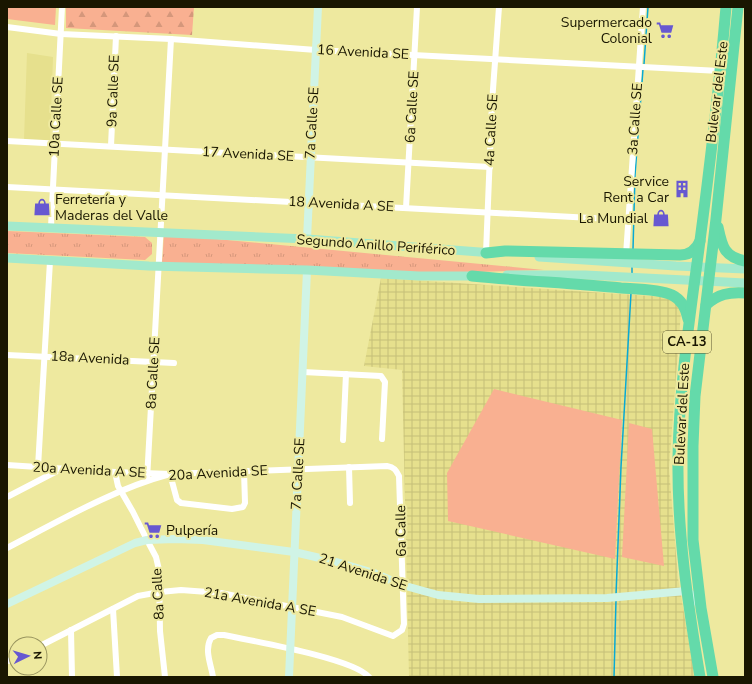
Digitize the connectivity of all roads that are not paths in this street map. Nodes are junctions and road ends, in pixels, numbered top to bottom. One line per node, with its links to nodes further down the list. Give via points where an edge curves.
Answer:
1 (62, 7): 9 (street, 10a Calle SE)
2 (318, 7): 12 (street, 7a Calle SE)
3 (417, 7): 13 (street, 6a Calle SE)
4 (499, 7): 14 (street, 4a Calle SE)
5 (643, 7): 15 (street, 3a Calle SE)
6 (726, 7): 16 (highway, Bulevar del Este / CA-13)
7 (738, 7): 30 (highway, Bulevar del Este / CA-13)
8 (7, 27): 9 (street, 16 Avenida SE)
9 (61, 34): 10 (street, 16 Avenida SE); 18 (street, 10a Calle SE)
10 (116, 36): 11 (street, 16 Avenida SE); 19 (street, 9a Calle SE)
11 (171, 39): 12 (street, 16 Avenida SE); 20 (street)
12 (316, 50): 13 (street, 16 Avenida SE); 21 (street, 7a Calle SE)
13 (414, 55): 14 (street, 16 Avenida SE); 22 (street, 6a Calle SE)
14 (495, 59): 15 (street, 16 Avenida SE); 23 (street, 4a Calle SE)
15 (638, 67): 16 (street, 16 Avenida SE); 31 (street, 3a Calle SE)
16 (720, 71): 36 (highway, Bulevar del Este / CA-13)
17 (7, 142): 18 (street, 17 Avenida SE)
18 (54, 144): 19 (street, 17 Avenida SE); 25 (street, 10a Calle SE)
19 (111, 146): 20 (street, 17 Avenida SE)
20 (165, 150): 21 (street, 17 Avenida SE); 26 (street)
21 (311, 157): 22 (street, 17 Avenida SE); 27 (street, 7a Calle SE)
22 (408, 162): 23 (street, 17 Avenida SE); 28 (street, 6a Calle SE)
23 (490, 167): 29 (street, 4a Calle SE)
24 (7, 187): 25 (street, 18 Avenida A SE)
25 (53, 189): 26 (street, 18 Avenida A SE); 33 (street, 10a Calle SE)
26 (163, 194): 27 (street, 18 Avenida A SE); 34 (street)
27 (309, 202): 28 (street, 18 Avenida A SE); 35 (street, 7a Calle SE)
28 (406, 208): 29 (street, 18 Avenida A SE)
29 (488, 212): 31 (street, 18 Avenida A SE); 37 (street, 4a Calle SE)
30 (716, 219): 41 (highway, via 725,250 732,257); 48 (highway, Bulevar del Este / CA-13)
31 (628, 220): 38 (street, 3a Calle SE)
32 (7, 226): 33 (main road, Segundo Anillo Periférico)
33 (51, 227): 34 (main road, Segundo Anillo Periférico)
34 (161, 234): 35 (main road, Segundo Anillo Periférico); 42 (street, 8a Calle SE)
35 (307, 240): 37 (main road, Segundo Anillo Periférico)
36 (700, 240): 38 (highway, via 693,251 684,255); 49 (highway, Bulevar del Este / CA-13)
37 (486, 253): 38 (highway); 43 (main road, Segundo Anillo Periférico)
38 (626, 255)
39 (7, 258): 40 (main road, Segundo Anillo Periférico)
40 (50, 261): 42 (main road, Segundo Anillo Periférico); 51 (street)
41 (745, 261)
42 (159, 266): 44 (main road, Segundo Anillo Periférico); 52 (street, 8a Calle SE)
43 (745, 269)
44 (307, 270): 45 (main road, Segundo Anillo Periférico); 54 (street, 7a Calle SE)
45 (472, 276): 46 (main road, Segundo Anillo Periférico, via 550,274); 49 (highway, via 665,293 683,304)
46 (745, 283)
47 (745, 293): 48 (highway, via 724,294)
48 (706, 305): 80 (highway, Bulevar del Este / CA-13, via 695,396 693,446 693,540)
49 (689, 324): 77 (highway, Bulevar del Este / CA-13, via 681,395 678,459)
50 (7, 355): 51 (street, 18a Avenida)
51 (44, 356): 52 (street, 18a Avenida); 59 (street)
52 (154, 361): 53 (street, 18a Avenida); 66 (street, 8a Calle SE)
53 (174, 363)
54 (303, 372): 55 (street); 62 (street, 7a Calle SE)
55 (346, 374): 56 (street, via 383,378 385,382); 57 (street)
56 (382, 439)
57 (343, 440)
58 (7, 465): 59 (street, 20a Avenida A SE)
59 (38, 467): 61 (street, 20a Avenida A SE)
60 (349, 467): 62 (street, 20a Avenida SE); 63 (street, 20a Avenida SE, via 387,466); 71 (street)
61 (62, 468): 65 (street, 20a Avenida A SE); 70 (street)
62 (299, 469): 64 (street, 20a Avenida SE); 74 (street, 7a Calle SE)
63 (397, 470): 75 (street, 6a Calle, via 400,482)
64 (244, 471): 67 (street, 20a Avenida SE); 67 (street, via 245,503 238,509 180,503 176,500)
65 (115, 472): 66 (street, 20a Avenida A SE); 69 (street, 8a Calle)
66 (148, 473): 67 (street, 20a Avenida A SE); 68 (street, 8a Calle SE)
67 (170, 474): 68 (street, 20a Avenida SE)
68 (147, 480): 69 (street, 20a Avenida SE)
69 (121, 491): 72 (street, 8a Calle); 73 (street, 20a Avenida SE)
70 (7, 497)
71 (350, 503)
72 (146, 540): 74 (street, 21 Avenida SE, via 203,540); 76 (street, 8a Calle, via 156,557); 78 (street, 21 Avenida SE)
73 (7, 548)
74 (294, 552): 75 (street, 21 Avenida SE, via 374,573); 79 (street, 7a Calle SE)
75 (402, 585): 77 (street, 21 Avenida SE, via 438,595 480,598 607,598); 83 (street, 6a Calle, via 404,624 402,630)
76 (160, 592): 79 (street, 21a Avenida A SE, via 180,590 221,593); 81 (street, 21a Avenida A SE, via 138,596); 88 (street, 8a Calle, via 160,631)
77 (686, 592): 80 (street, via 691,594); 92 (highway, Bulevar del Este / CA-13)
78 (7, 604)
79 (292, 608): 83 (street, 21a Avenida A SE, via 342,617); 85 (street, 7a Calle SE)
80 (701, 608): 93 (highway, Bulevar del Este / CA-13)
81 (113, 609): 82 (street, 21a Avenida A SE); 87 (street)
82 (71, 630): 84 (street, 21a Avenida A SE); 86 (street)
83 (394, 636)
84 (48, 642)
85 (290, 649): 89 (street, via 224,634 217,635 211,638 208,644); 90 (street, 7a Calle SE); 91 (street, via 351,665)
86 (72, 677)
87 (117, 677)
88 (165, 677)
89 (213, 677)
90 (289, 677)
91 (369, 677)
92 (700, 677)
93 (713, 677)

